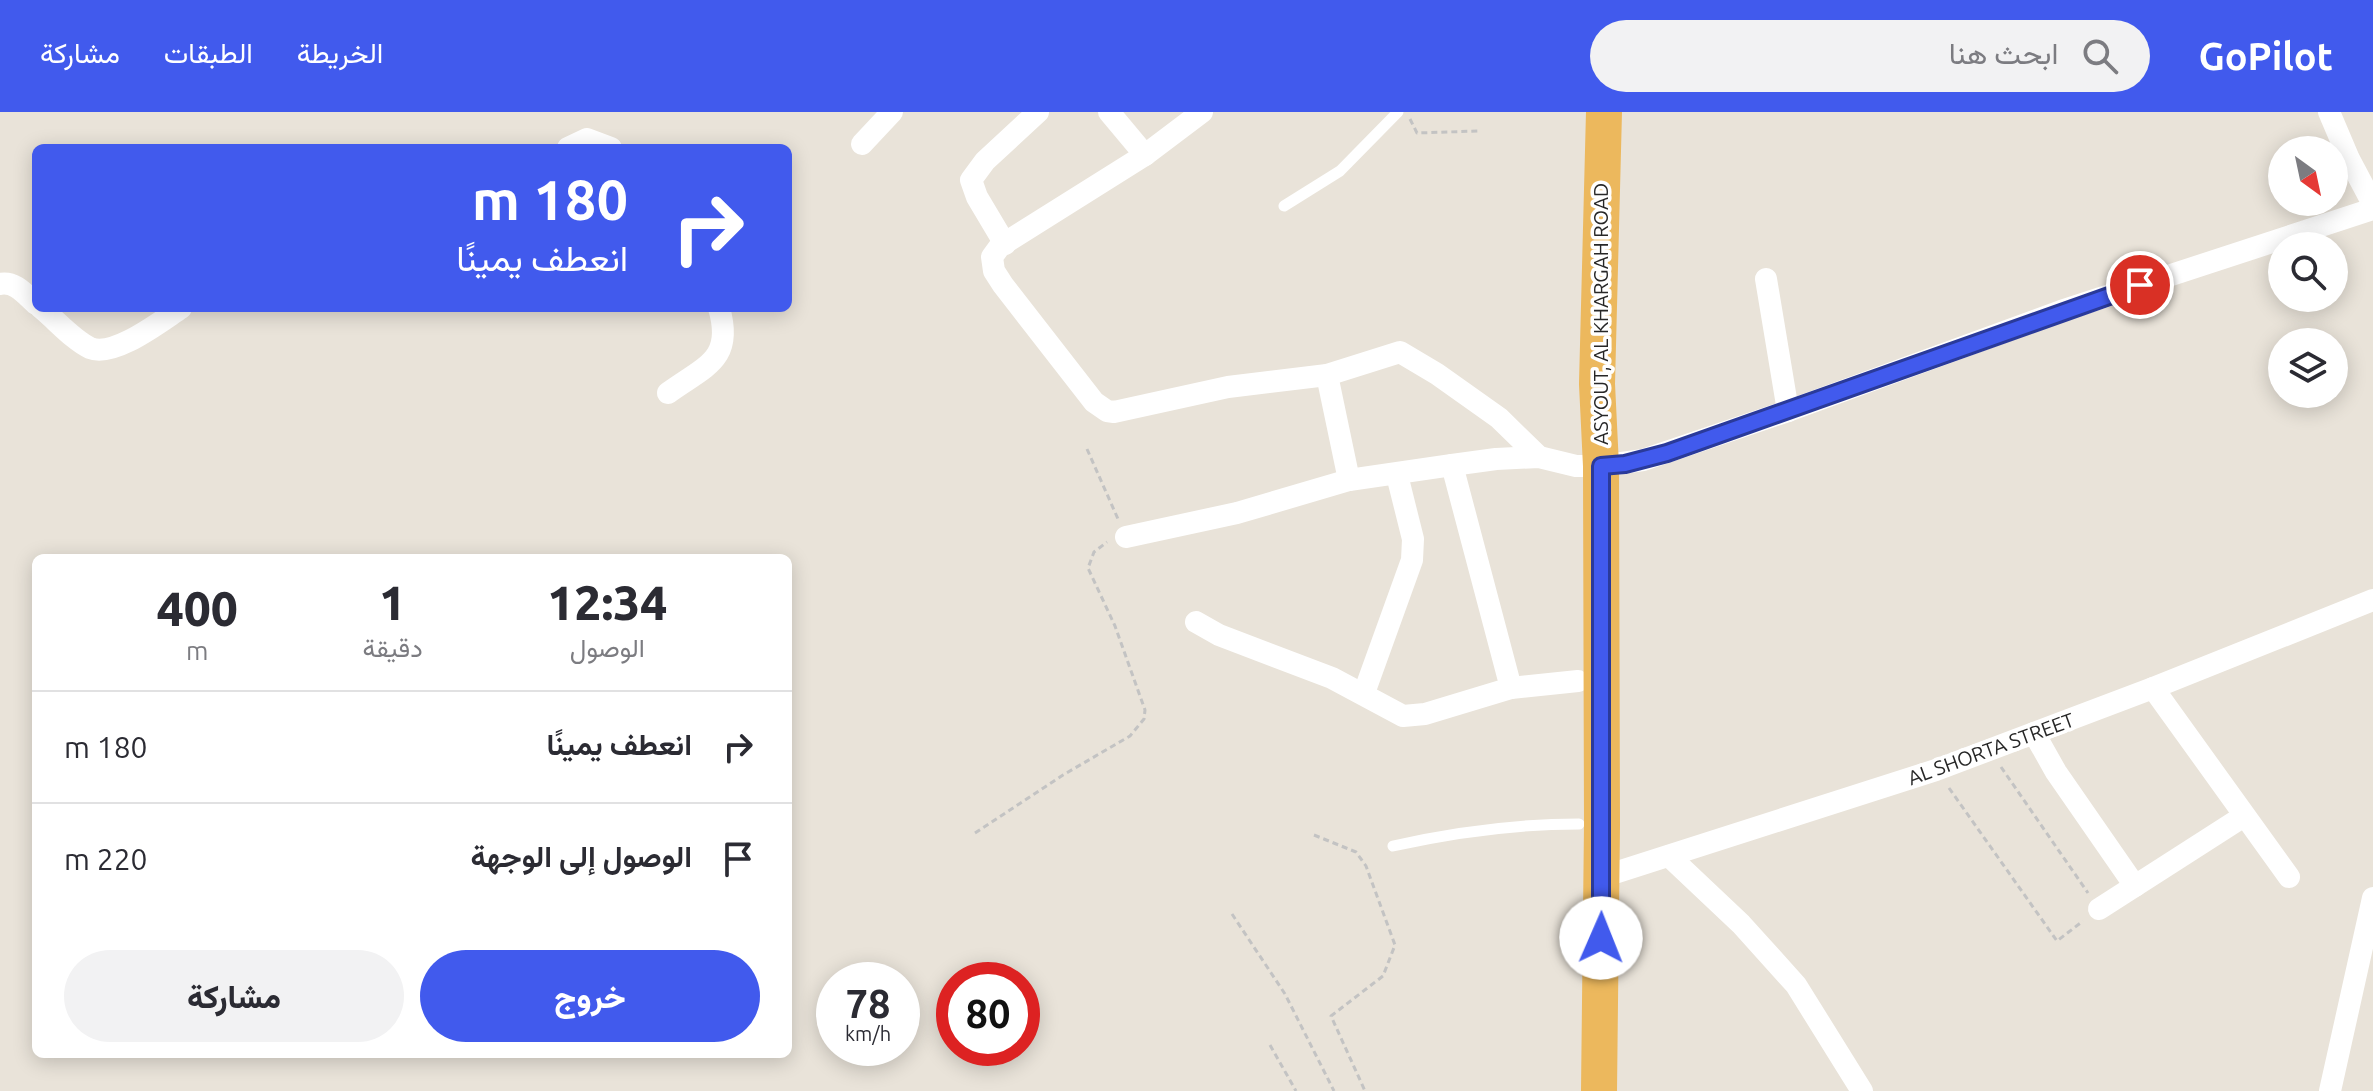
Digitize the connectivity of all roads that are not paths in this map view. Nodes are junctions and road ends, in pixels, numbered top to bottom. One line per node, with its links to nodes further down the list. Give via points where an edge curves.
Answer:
1 (892, 112): 11 (street)
2 (1038, 112): 15 (street, via 971,180)
3 (1109, 112): 12 (street)
4 (1202, 112): 12 (street)
5 (1398, 112): 13 (lane, via 1340,171)
6 (1580, 112): 27 (highway, ASYOUT, AL KHARGAH ROAD)
7 (1604, 112): 27 (highway, ASYOUT, AL KHARGAH ROAD, via 1597,384)
8 (2329, 112): 14 (street)
9 (576, 144): 10 (street, via 587,139)
10 (600, 144)
11 (862, 144)
12 (1145, 155): 15 (street)
13 (1284, 206)
14 (2373, 206): 24 (street, via 2061,311)
15 (1005, 244): 22 (street, via 992,257 994,271 1094,402 1107,411 1228,387)
16 (1766, 279): 24 (street)
17 (0, 284): 18 (street, via 16,286)
18 (32, 300)
19 (46, 312): 20 (street, via 89,348 106,350)
20 (174, 312)
21 (720, 312): 23 (street, via 725,337 720,352)
22 (1327, 375): 25 (street, via 1394,352 1407,354 1499,418); 29 (street)
23 (668, 393)
24 (1788, 411): 27 (street, via 1667,453 1625,464)
25 (1539, 457): 26 (street); 27 (street)
26 (1452, 465): 28 (street); 34 (street)
27 (1588, 466): 33 (highway, ASYOUT, AL KHARGAH ROAD); 39 (highway, ASYOUT, AL KHARGAH ROAD)
28 (1397, 475): 29 (street); 36 (street, via 1413,539 1412,560)
29 (1349, 480): 30 (street, via 1237,513)
30 (1126, 537)
31 (2373, 600): 35 (street, AL SHORTA STREET)
32 (1196, 622): 36 (street)
33 (1578, 681): 34 (street); 39 (highway, ASYOUT, AL KHARGAH ROAD)
34 (1511, 688): 36 (street, via 1412,716 1392,711)
35 (2153, 688): 37 (street, AL SHORTA STREET); 38 (street)
36 (1364, 693)
37 (2034, 733): 41 (street, AL SHORTA STREET); 44 (street)
38 (2244, 816): 43 (street); 44 (street)
39 (1590, 825): 40 (lane, via 1515,826); 42 (highway, ASYOUT, AL KHARGAH ROAD); 48 (highway, ASYOUT, AL KHARGAH ROAD)
40 (1393, 846)
41 (1669, 856): 42 (street, AL SHORTA STREET); 47 (street, via 1796,985)
42 (1602, 877): 49 (highway, ASYOUT, AL KHARGAH ROAD)
43 (2289, 877)
44 (2135, 886): 46 (street)
45 (2373, 898): 50 (street)
46 (2099, 909)
47 (1856, 1087)
48 (1574, 1091)
49 (1599, 1091)
50 (2330, 1091)

